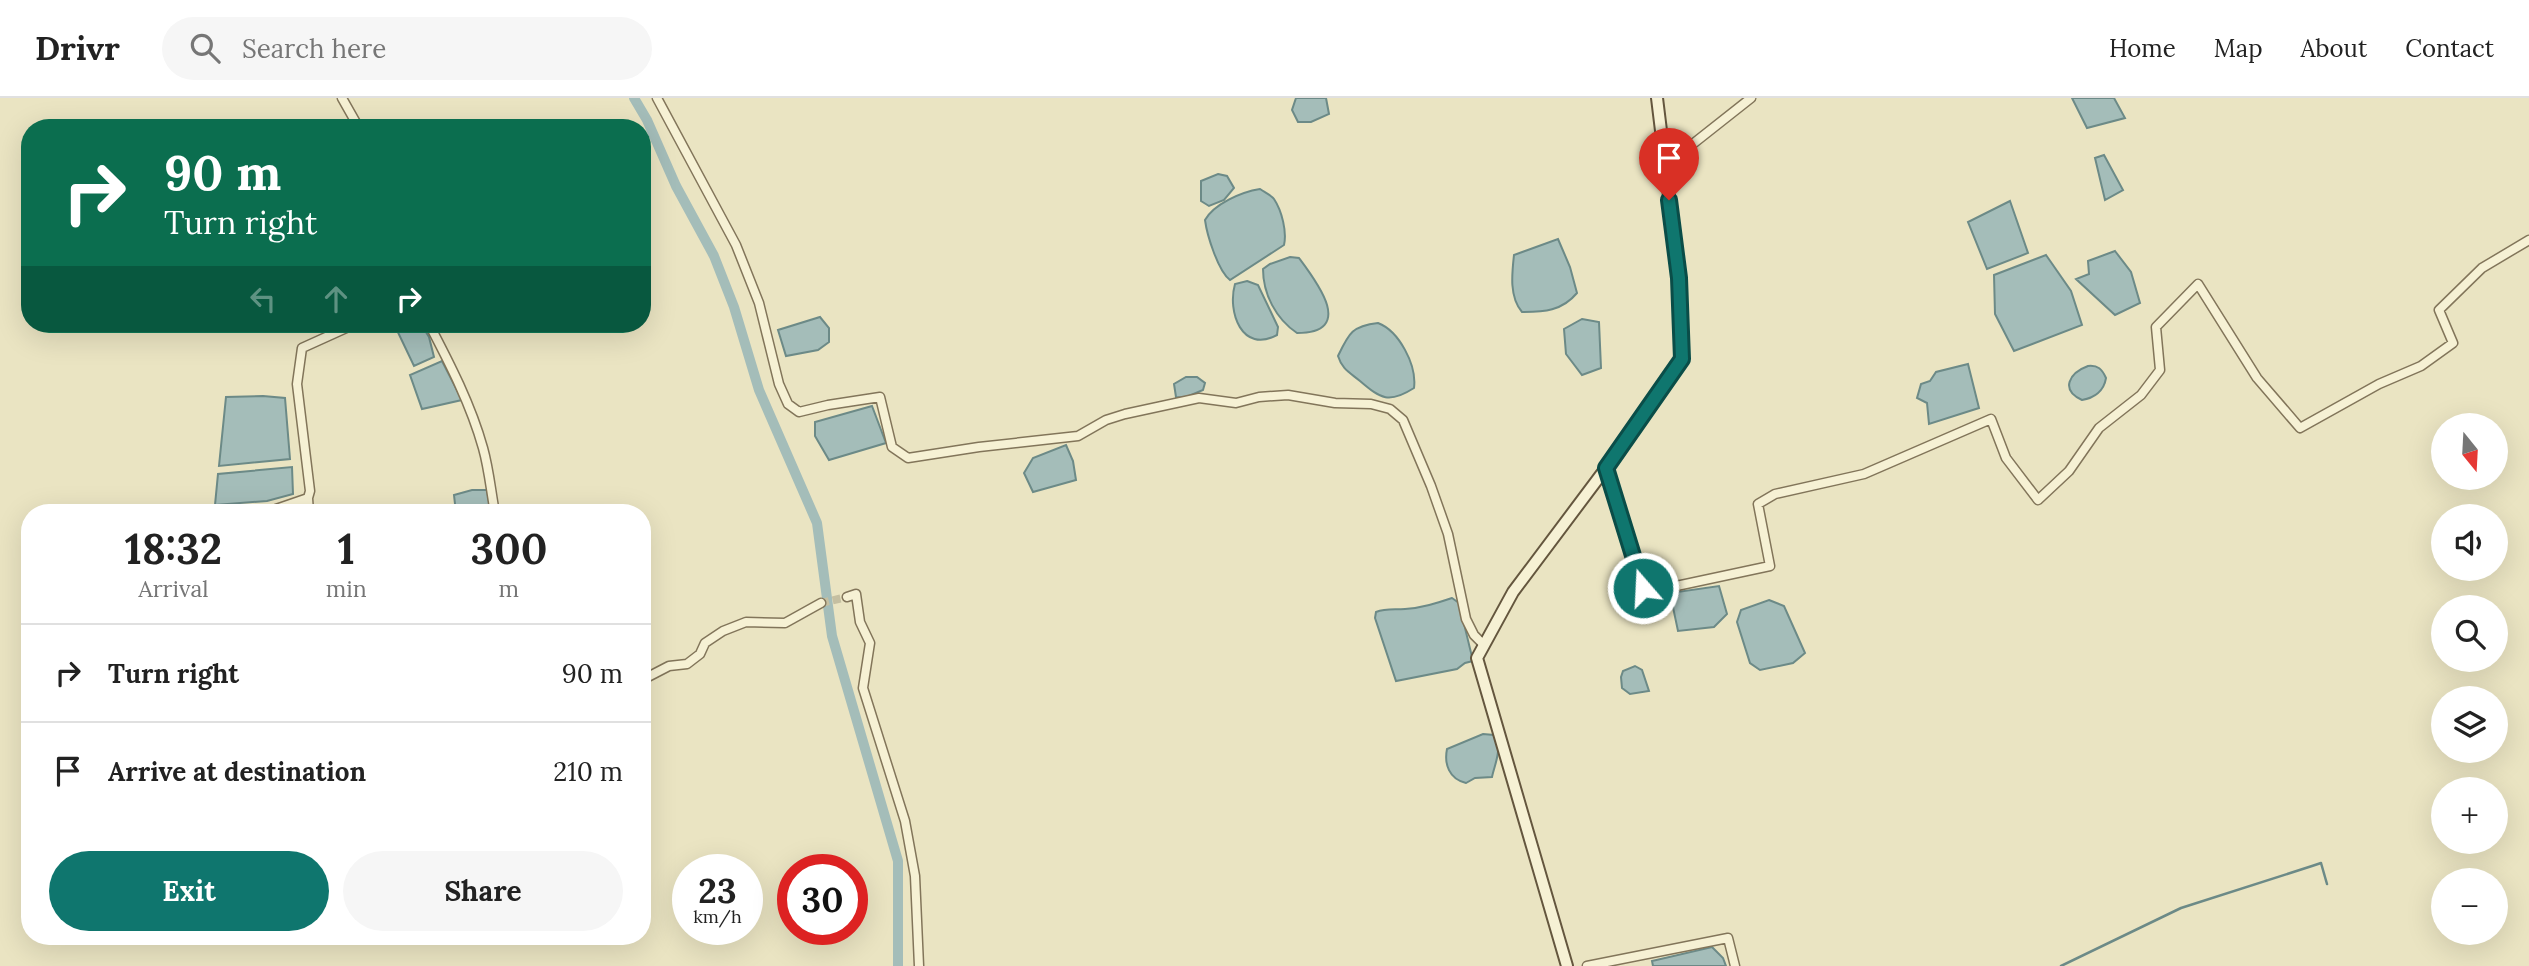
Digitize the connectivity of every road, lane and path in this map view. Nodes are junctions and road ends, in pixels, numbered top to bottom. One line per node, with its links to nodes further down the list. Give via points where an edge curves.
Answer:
1 (342, 98): 5 (street)
2 (657, 98): 17 (street, via 736,245 759,303 779,384 788,404 799,412 880,397 892,447 908,458 1078,436 1125,414 1199,398 1236,403 1288,395 1390,409 1403,420 1431,486 1448,534 1466,619)
3 (1657, 98): 6 (street)
4 (1751, 98): 6 (street, via 1675,158)
5 (354, 119)
6 (1666, 174): 10 (street, via 1679,278 1682,359)
7 (2529, 240): 10 (street, via 2482,268 2439,310 2453,343 2421,366 2300,428 2257,378 2198,284 2156,327 2160,370 2141,395 2099,428 2069,471 2038,500 2006,458 1991,419 1864,474 1775,494 1758,504 1770,566 1667,588 1643,588)
8 (335, 333): 11 (street, via 302,348 297,384)
9 (434, 333): 14 (street, via 475,424)
10 (1606, 468): 17 (street, via 1513,592)
11 (308, 498): 12 (street); 13 (street)
12 (291, 504)
13 (308, 504)
14 (493, 504)
15 (847, 597): 19 (street, via 856,594 860,622 870,643 863,688 905,821 915,876)
16 (821, 604): 18 (street, via 785,623 746,622 723,631 687,664)
17 (1484, 645): 20 (street, via 1477,657)
18 (651, 675)
19 (919, 966)
20 (1567, 966)
21 (1587, 966): 22 (street, via 1728,937)
22 (1735, 966)

